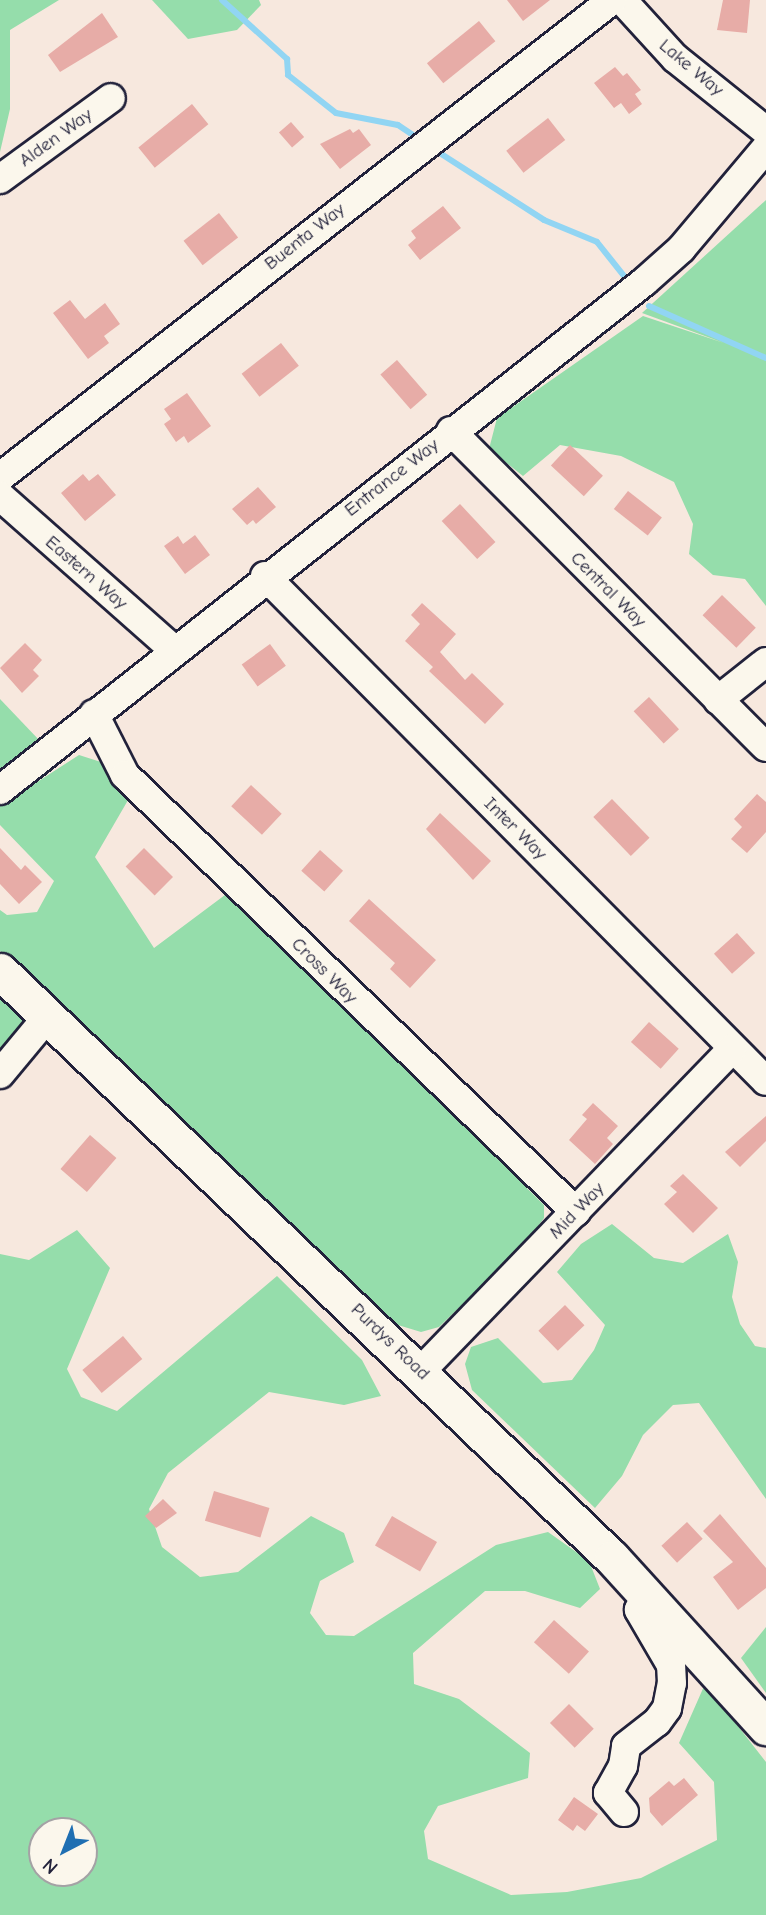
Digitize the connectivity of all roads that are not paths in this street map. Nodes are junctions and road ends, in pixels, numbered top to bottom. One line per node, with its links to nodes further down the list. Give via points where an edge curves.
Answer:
1 (612, 0): 8 (street, Buenta Way)
2 (622, 0): 4 (street, Lake Way, via 675,58)
3 (111, 98): 6 (street, Alden Way)
4 (766, 131)
5 (766, 148): 7 (street, Entrance Way, via 697,231 644,282)
6 (0, 178)
7 (451, 431): 10 (street, Entrance Way); 13 (street, Central Way)
8 (0, 477)
9 (0, 496): 11 (street, Eastern Way)
10 (265, 576): 11 (street, Entrance Way); 19 (street, Inter Way)
11 (174, 650): 14 (street, Entrance Way)
12 (766, 662): 13 (street)
13 (718, 700): 15 (street, Central Way)
14 (94, 714): 16 (street, Entrance Way); 22 (street, Cross Way, via 125,775)
15 (766, 747)
16 (0, 790)
17 (0, 971): 18 (main road, Purdys Road)
18 (49, 1015): 20 (street); 23 (main road, Purdys Road)
19 (732, 1049): 21 (street, Inter Way); 22 (street, Mid Way)
20 (0, 1073)
21 (766, 1081)
22 (576, 1212): 23 (street, Mid Way)
23 (421, 1371): 24 (main road, Purdys Road)
24 (648, 1594): 25 (main road, Purdys Road); 26 (street, via 639,1610 671,1665 673,1683 667,1708 657,1722 626,1746 624,1766 608,1793)
25 (766, 1727)
26 (624, 1812)

